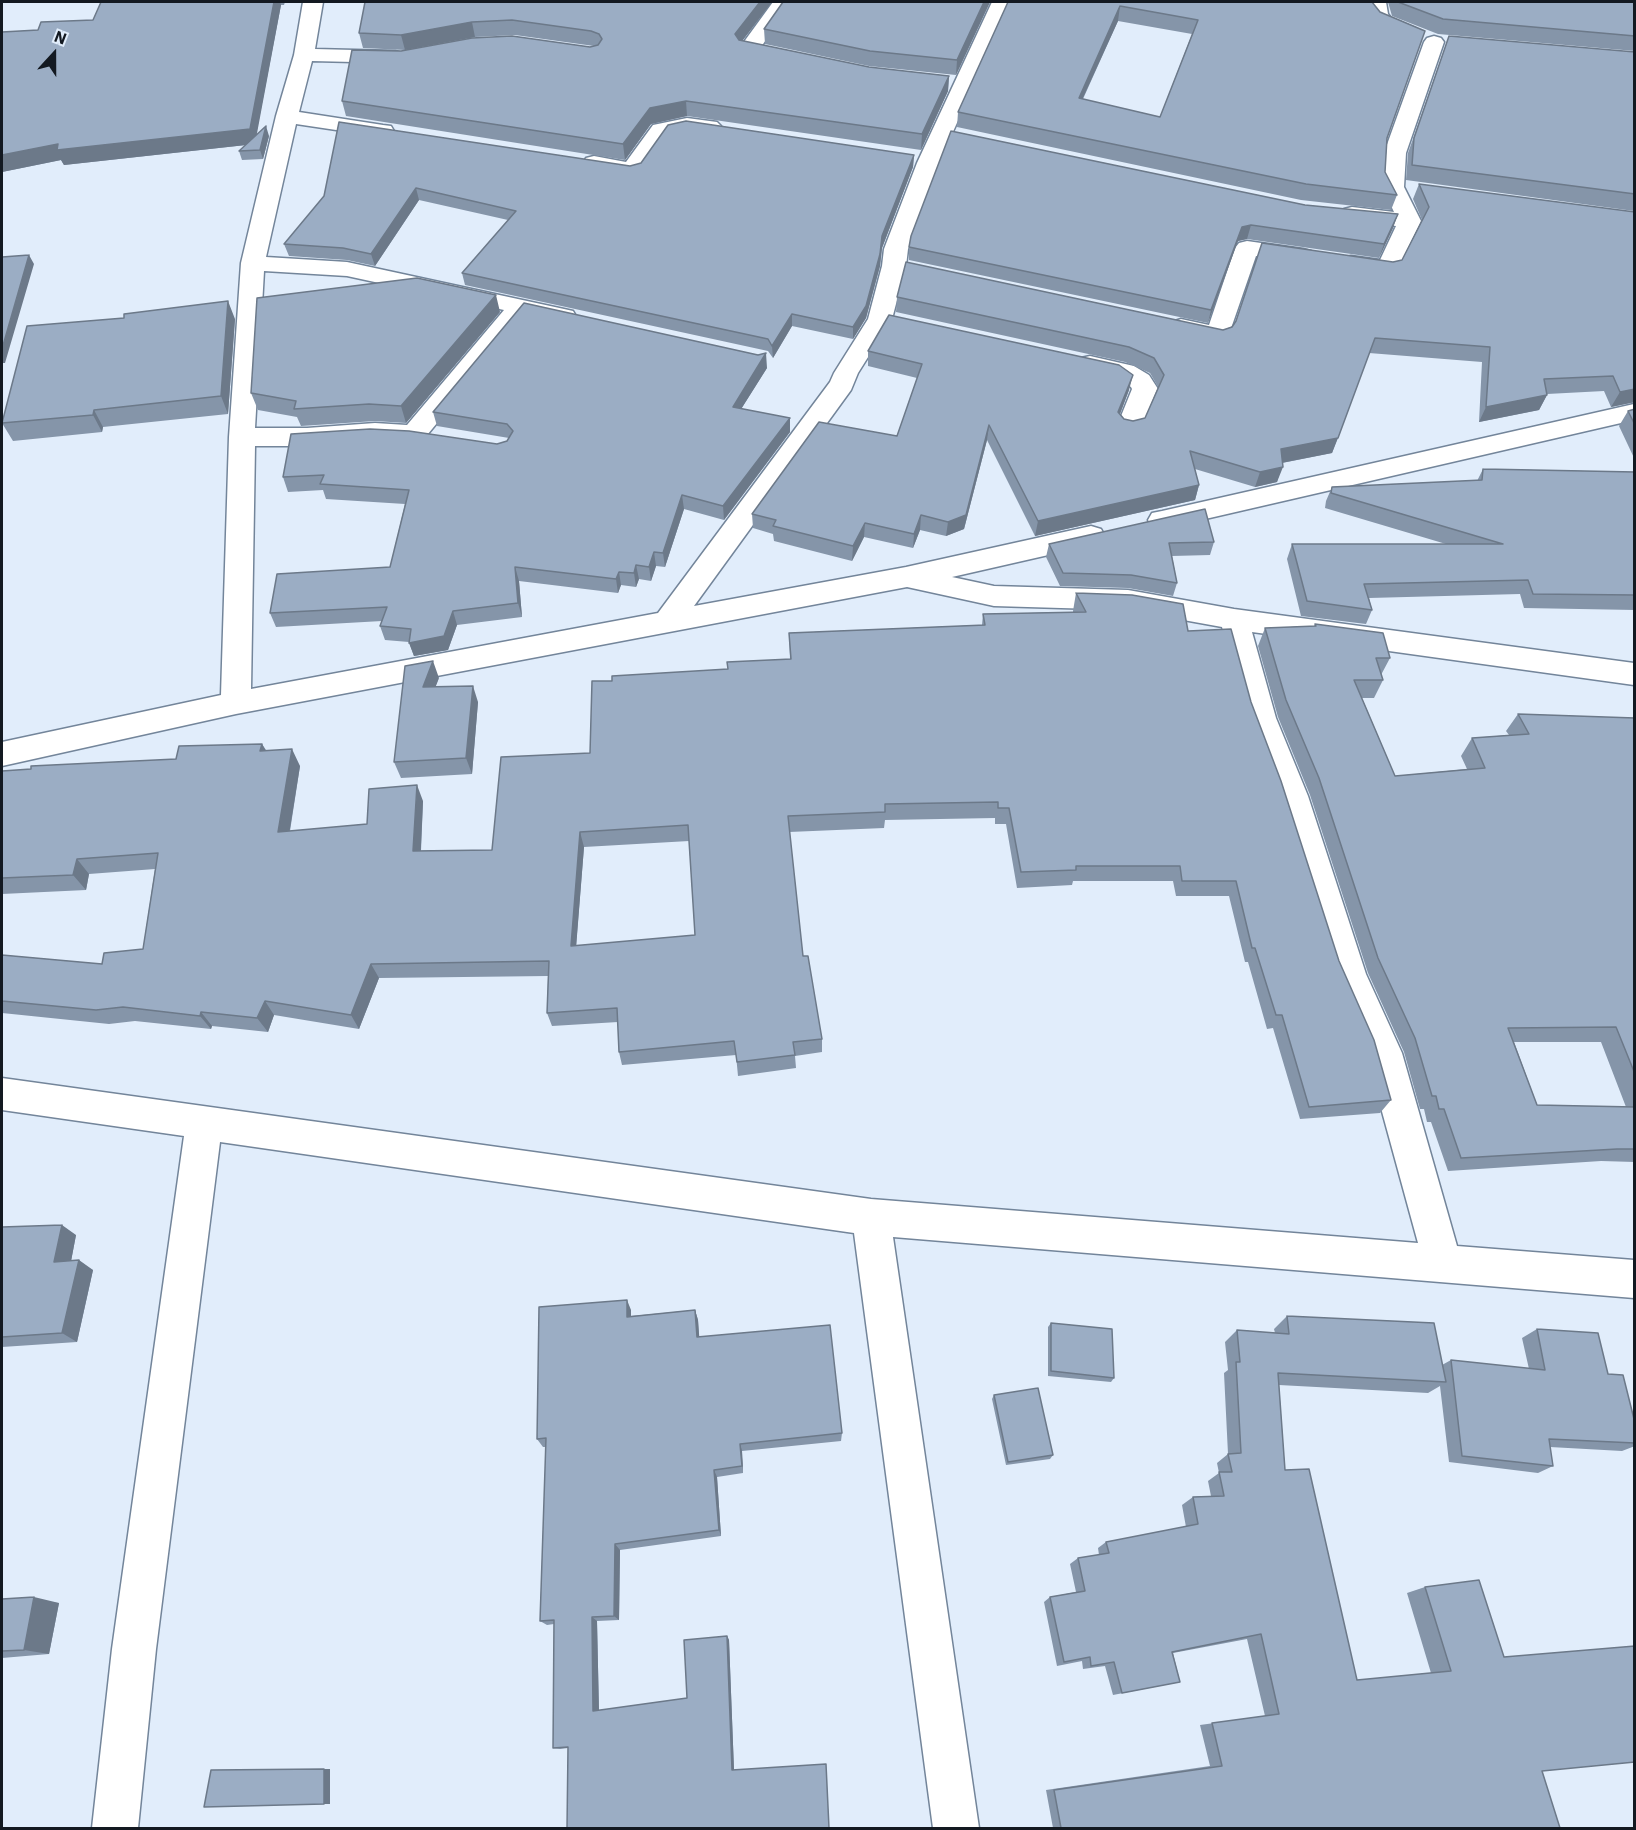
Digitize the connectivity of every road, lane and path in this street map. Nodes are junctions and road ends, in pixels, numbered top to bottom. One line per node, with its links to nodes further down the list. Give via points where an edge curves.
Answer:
1 (313, 2): 7 (street)
2 (782, 2): 9 (street, via 748,50)
3 (1001, 2): 11 (street)
4 (1377, 2): 5 (street, via 1378,14 1384,22)
5 (1434, 42): 6 (street); 20 (street, via 1395,153)
6 (1458, 44)
7 (304, 55): 8 (street); 12 (street)
8 (415, 56)
9 (803, 61)
10 (939, 82): 11 (street)
11 (963, 84): 15 (street)
12 (287, 116): 14 (street); 24 (street)
13 (735, 130): 18 (street, via 687,124 661,130 632,169)
14 (402, 134)
15 (941, 135): 16 (street); 19 (street)
16 (964, 138)
17 (907, 156): 19 (street)
18 (574, 160)
19 (930, 160): 36 (street, via 896,249 906,269 892,321 846,373 843,384)
20 (1393, 187): 21 (street); 23 (street)
21 (1416, 190)
22 (1330, 212): 23 (street)
23 (1410, 221): 27 (street, via 1388,268 1247,248 1218,334)
24 (253, 263): 25 (street, via 347,269); 32 (street)
25 (521, 306): 26 (street); 31 (street)
26 (587, 321)
27 (1160, 322)
28 (1067, 359): 30 (street, via 1125,372 1140,381 1145,389)
29 (1635, 412): 34 (street)
30 (1130, 426)
31 (414, 434): 32 (street); 33 (street)
32 (242, 436): 38 (street)
33 (447, 439)
34 (906, 577): 35 (street, via 994,596 1128,600); 36 (street)
35 (1234, 619): 37 (street); 43 (street, via 1262,718 1292,796 1349,974 1384,1053)
36 (668, 621): 38 (street)
37 (1635, 674)
38 (236, 703): 39 (street)
39 (2, 753)
40 (2, 1095): 41 (street)
41 (204, 1122): 42 (street); 45 (street, via 134,1648)
42 (870, 1217): 43 (street); 46 (street)
43 (1443, 1263): 44 (street)
44 (1635, 1279)
45 (115, 1828)
46 (956, 1828)

